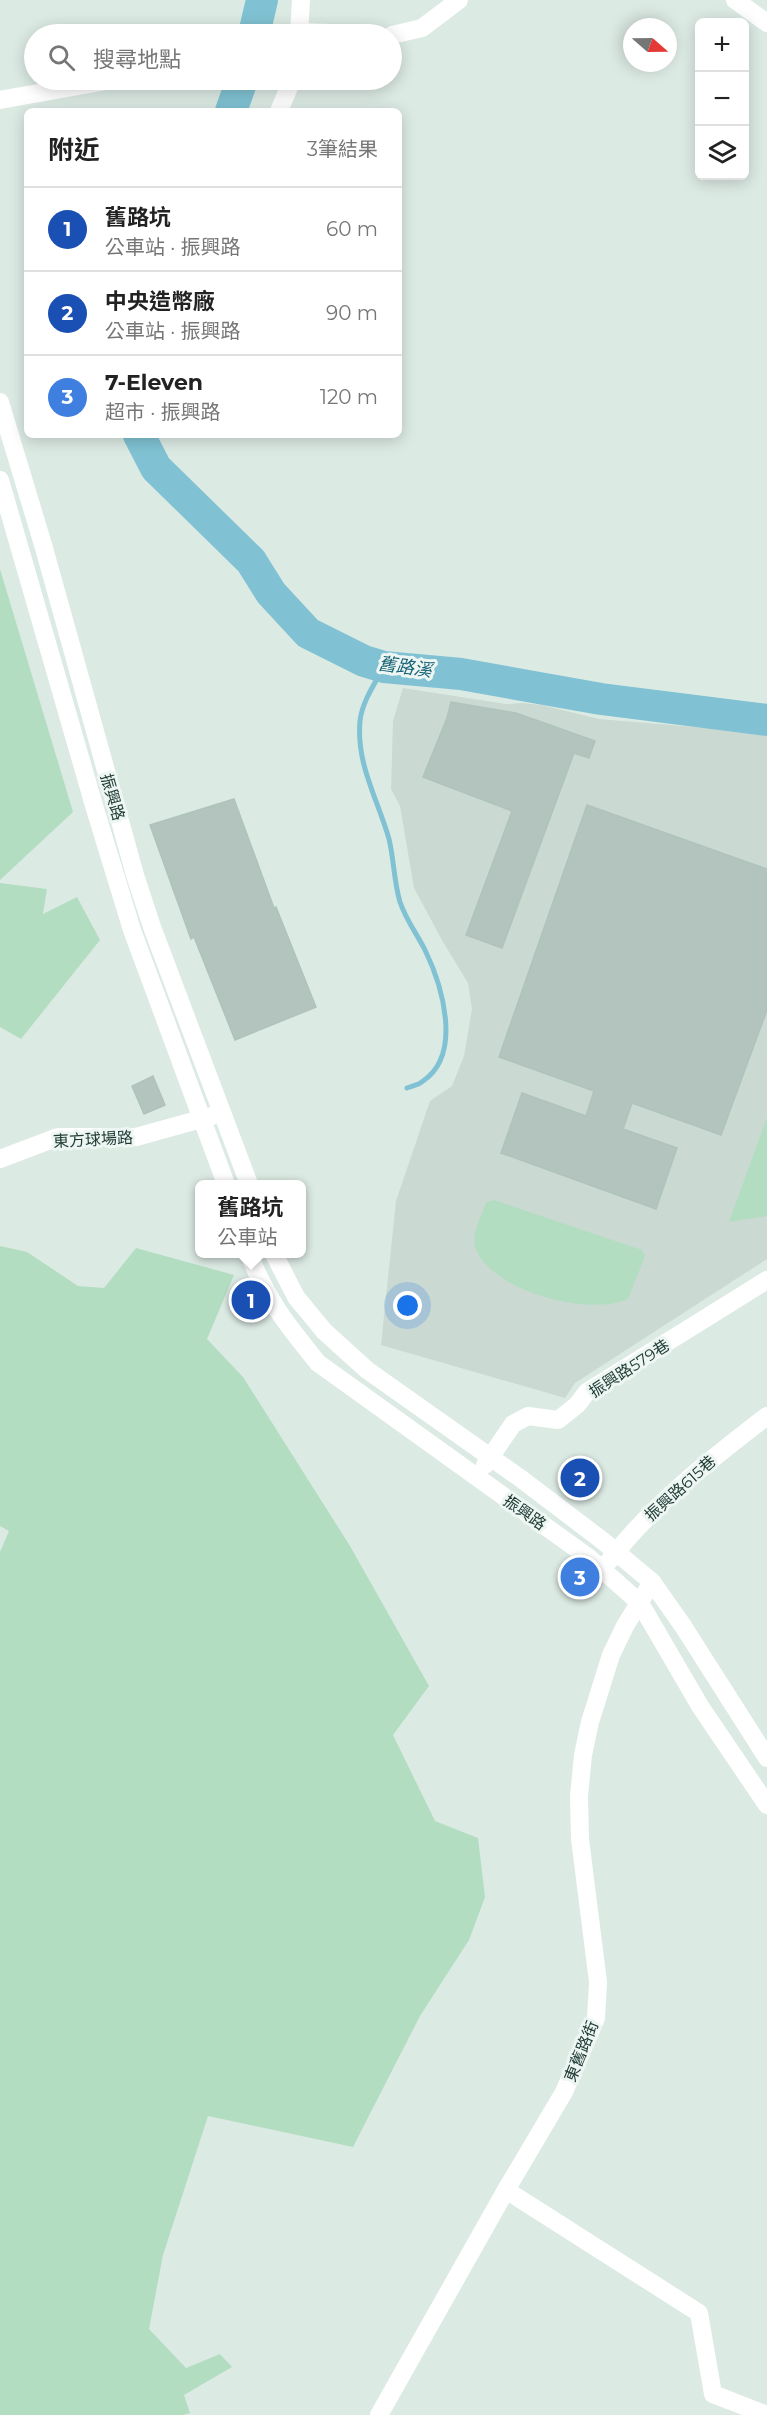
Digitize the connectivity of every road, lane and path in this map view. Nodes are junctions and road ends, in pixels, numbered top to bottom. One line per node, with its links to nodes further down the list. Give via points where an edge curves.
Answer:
1 (301, 0): 5 (street)
2 (459, 0): 6 (street, via 422,28)
3 (735, 0): 4 (street)
4 (767, 23)
5 (297, 24)
6 (402, 33)
7 (56, 90): 9 (street)
8 (288, 90): 10 (street)
9 (0, 100)
10 (280, 108)
11 (0, 402): 13 (street, 振興路, via 135,875)
12 (0, 480): 14 (street, 振興路, via 132,930)
13 (222, 1114): 14 (street, 東方球場路); 17 (street, 振興路)
14 (202, 1119): 15 (street, 東方球場路, via 136,1137 58,1137); 16 (street, 振興路)
15 (0, 1159)
16 (224, 1180)
17 (247, 1180)
18 (251, 1258): 23 (street, 振興路, via 268,1298 318,1363)
19 (276, 1258): 22 (street, 振興路, via 296,1297 324,1331 367,1370)
20 (767, 1280): 22 (street, 振興路579巷, via 587,1392 558,1420 528,1416 513,1424)
21 (767, 1416): 24 (street, 振興路615巷, via 698,1469)
22 (491, 1457): 23 (street, 振興路579巷); 24 (street, 振興路)
23 (477, 1477): 25 (street, 振興路)
24 (616, 1551): 25 (street, 振興路615巷); 26 (street, 振興路)
25 (602, 1569): 27 (street, 振興路)
26 (652, 1582): 27 (street, 東舊路街); 28 (street, 振興路)
27 (640, 1603): 29 (street, 振興路, via 700,1706); 30 (street, 東舊路街, via 611,1655 583,1755 580,1839 598,1982 596,2018 564,2092)
28 (767, 1758)
29 (767, 1805)
30 (506, 2190): 31 (street, 東舊路街); 32 (street, via 699,2313 713,2394)
31 (379, 2415)
32 (767, 2415)

